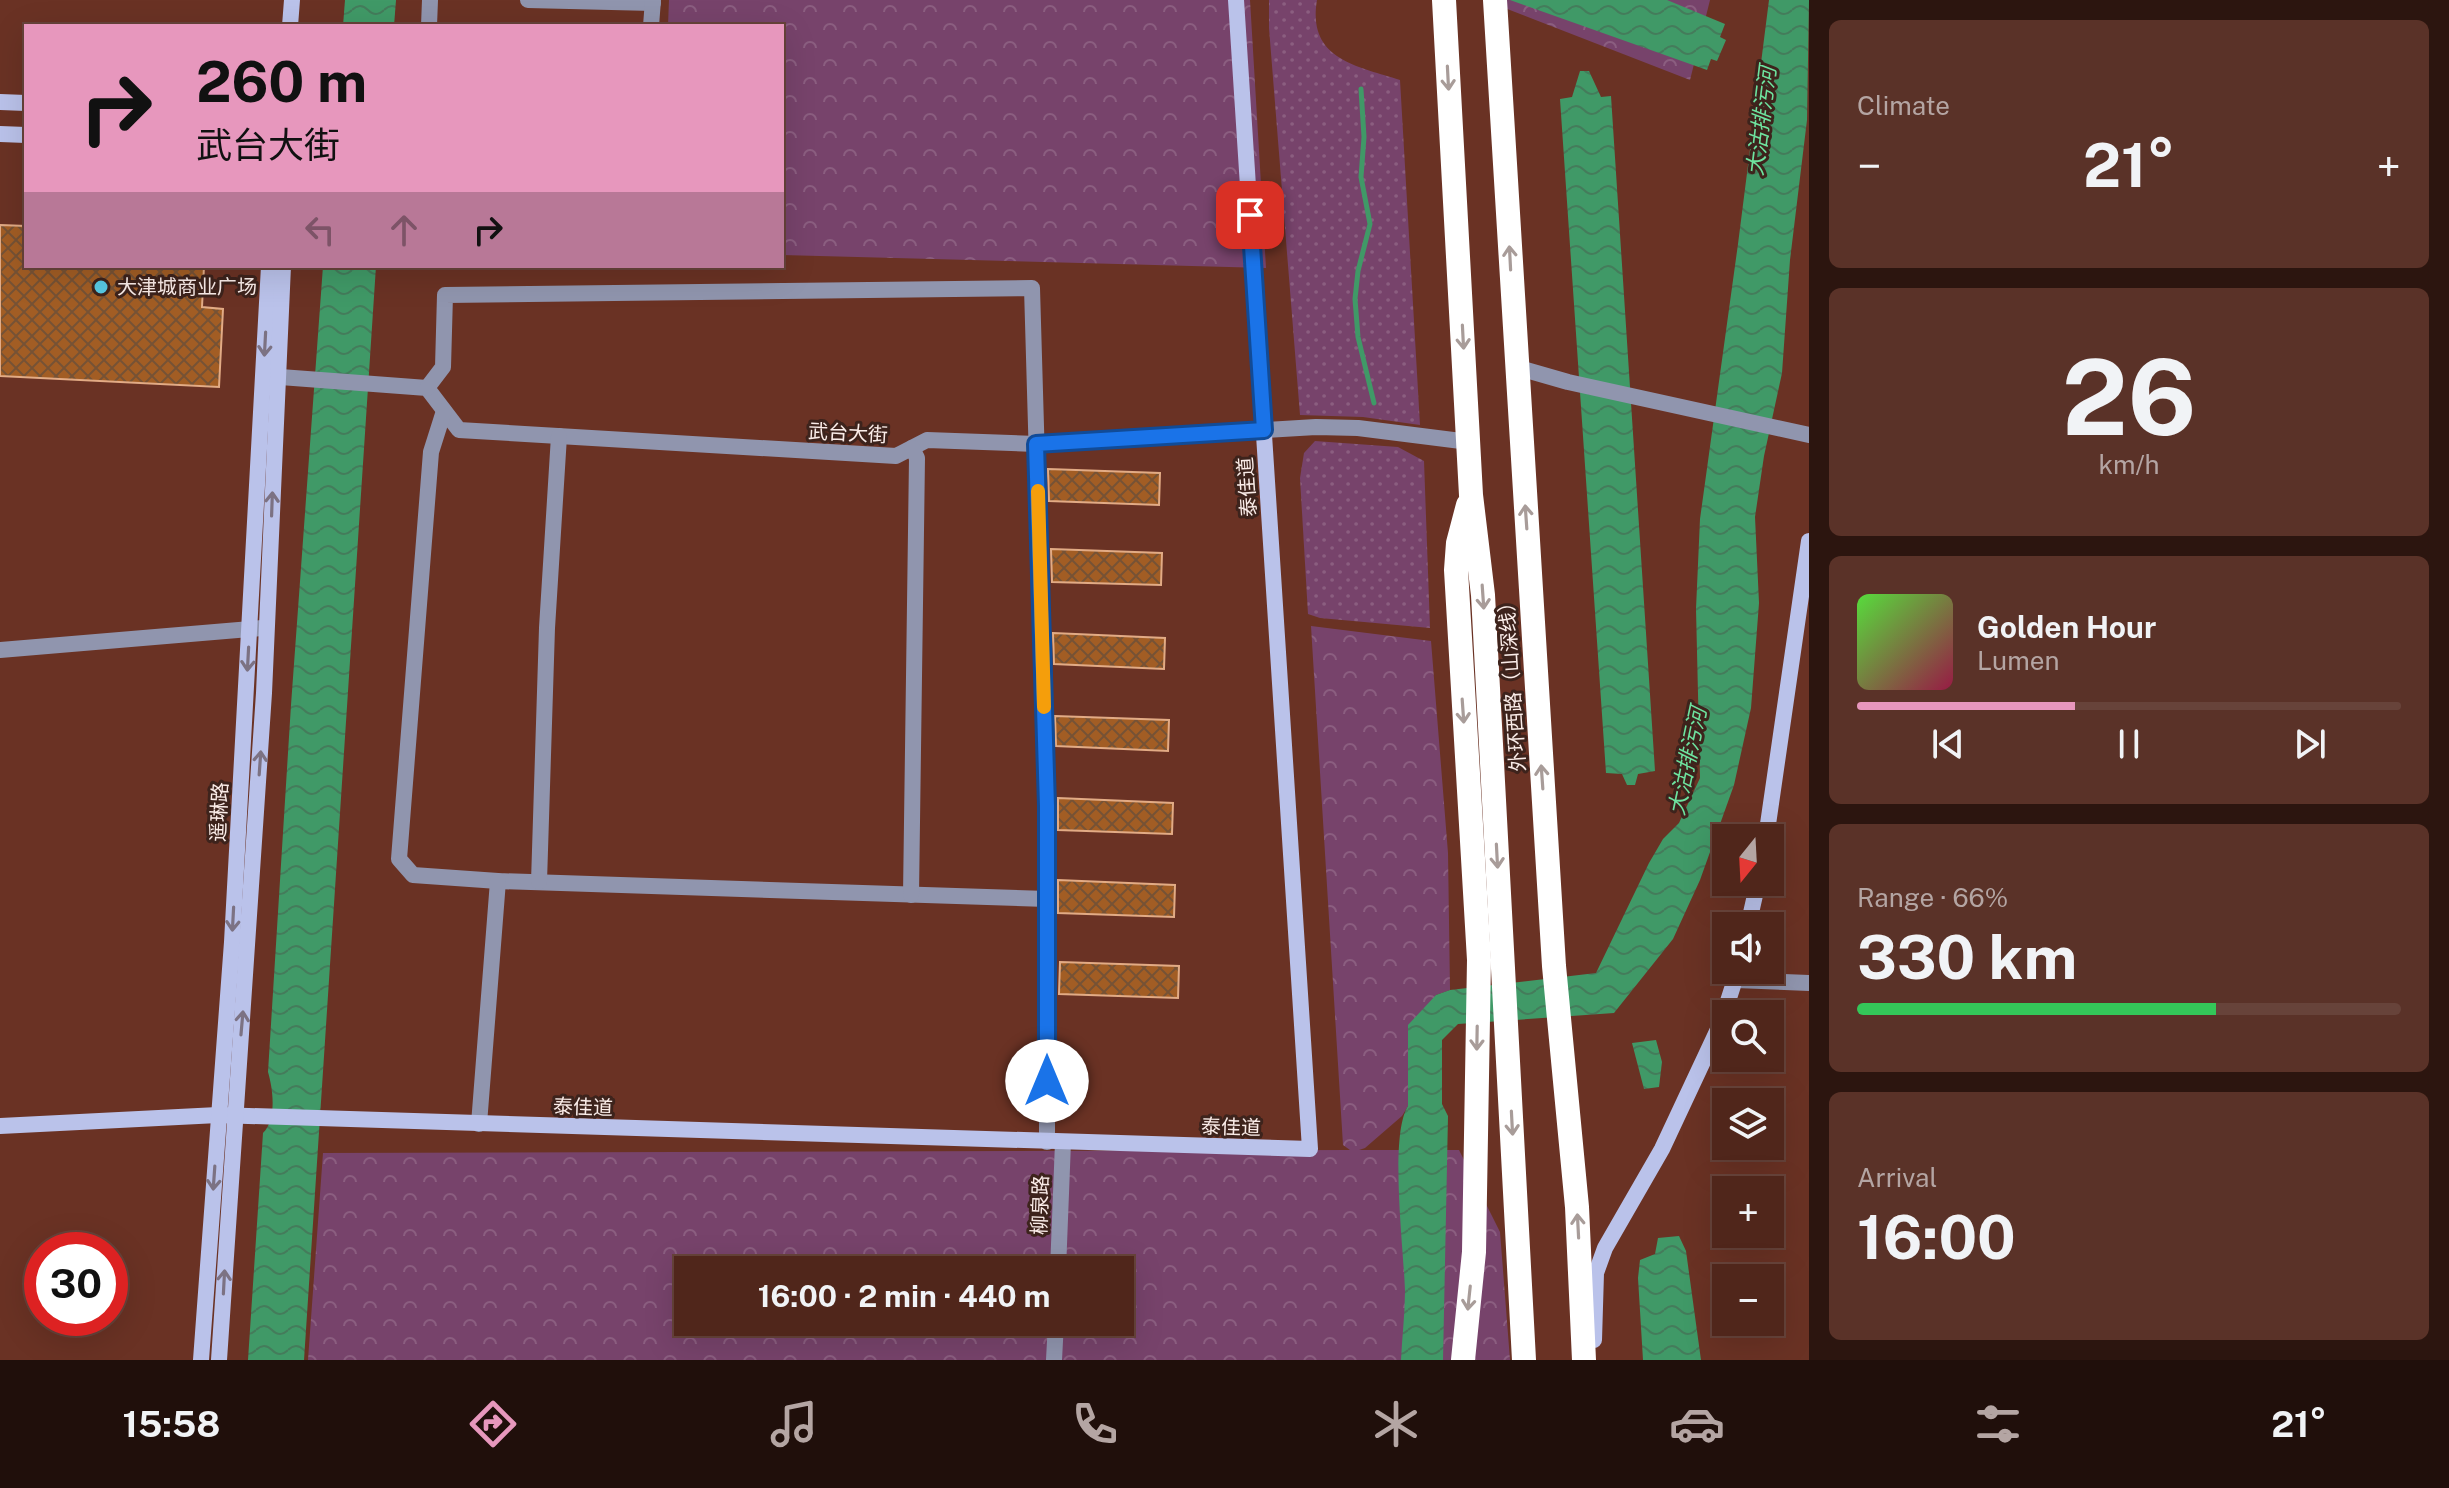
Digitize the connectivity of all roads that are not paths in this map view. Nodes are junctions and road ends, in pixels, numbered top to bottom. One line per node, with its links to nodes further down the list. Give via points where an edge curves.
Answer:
1 (292, 0): 9 (street)
2 (430, 0): 10 (street)
3 (528, 0): 4 (street)
4 (562, 0): 7 (street)
5 (1236, 0): 22 (street, 泰佳道)
6 (1444, 0): 25 (highway, 外环西路（山深线）, one-way to 25)
7 (653, 2): 11 (street)
8 (1495, 9): 18 (highway, 外环西路（山深线）, one-way to 8)
9 (290, 24)
10 (429, 24)
11 (651, 24)
12 (0, 102): 13 (street)
13 (24, 103)
14 (0, 134): 15 (street)
15 (24, 135)
16 (269, 268): 19 (street, 遥琳路, one-way to 19)
17 (283, 268): 19 (street, 遥琳路)
18 (1516, 367): 23 (street); 52 (highway, 外环西路（山深线）, one-way to 18)
19 (270, 377): 20 (street); 30 (street, 遥琳路); 31 (street, 遥琳路, one-way to 19)
20 (427, 388): 21 (street, 武台大街); 26 (street, 柳泉路, via 443,367 445,295 1032,288)
21 (444, 411): 24 (street, 武台大街, via 459,430); 34 (street, via 431,452 399,859 413,875)
22 (1264, 430): 25 (street, 武台大街, via 1358,428); 26 (street, 武台大街); 44 (street, 泰佳道, via 1310,1149)
23 (1809, 435)
24 (559, 436): 27 (street, 武台大街, via 896,456); 35 (street)
25 (1469, 442): 28 (highway, 外环西路（山深线）)
26 (1036, 444): 27 (street, 武台大街, via 927,440); 37 (street, 柳泉路)
27 (912, 448): 36 (street, via 917,490)
28 (1471, 495): 50 (highway, one-way to 50, via 1456,570 1479,960 1474,1252); 51 (highway, 外环西路（山深线）, one-way to 51, via 1483,595)
29 (1809, 541): 33 (street)
30 (250, 628): 31 (street); 32 (street); 41 (street, 遥琳路, one-way to 41, via 232,942)
31 (267, 629): 41 (street, 遥琳路, one-way to 31)
32 (0, 650)
33 (1768, 824)
34 (498, 881): 35 (street); 42 (street)
35 (539, 882): 36 (street)
36 (911, 895): 37 (street)
37 (1047, 899): 44 (street, 柳泉路)
38 (1784, 980): 39 (street)
39 (1809, 983)
40 (1734, 984): 53 (street, via 1662,1149 1605,1248 1596,1273)
41 (234, 1116): 42 (street, 泰佳道); 43 (street, 泰佳道); 47 (street, 遥琳路, one-way to 47); 48 (street, 遥琳路, one-way to 41)
42 (479, 1124): 44 (street, 泰佳道)
43 (0, 1126)
44 (1055, 1142): 45 (street, 柳泉路)
45 (1058, 1256)
46 (1055, 1336): 49 (street)
47 (201, 1360)
48 (219, 1360)
49 (1054, 1360)
50 (1463, 1360)
51 (1524, 1360)
52 (1584, 1360)
53 (1594, 1360)

